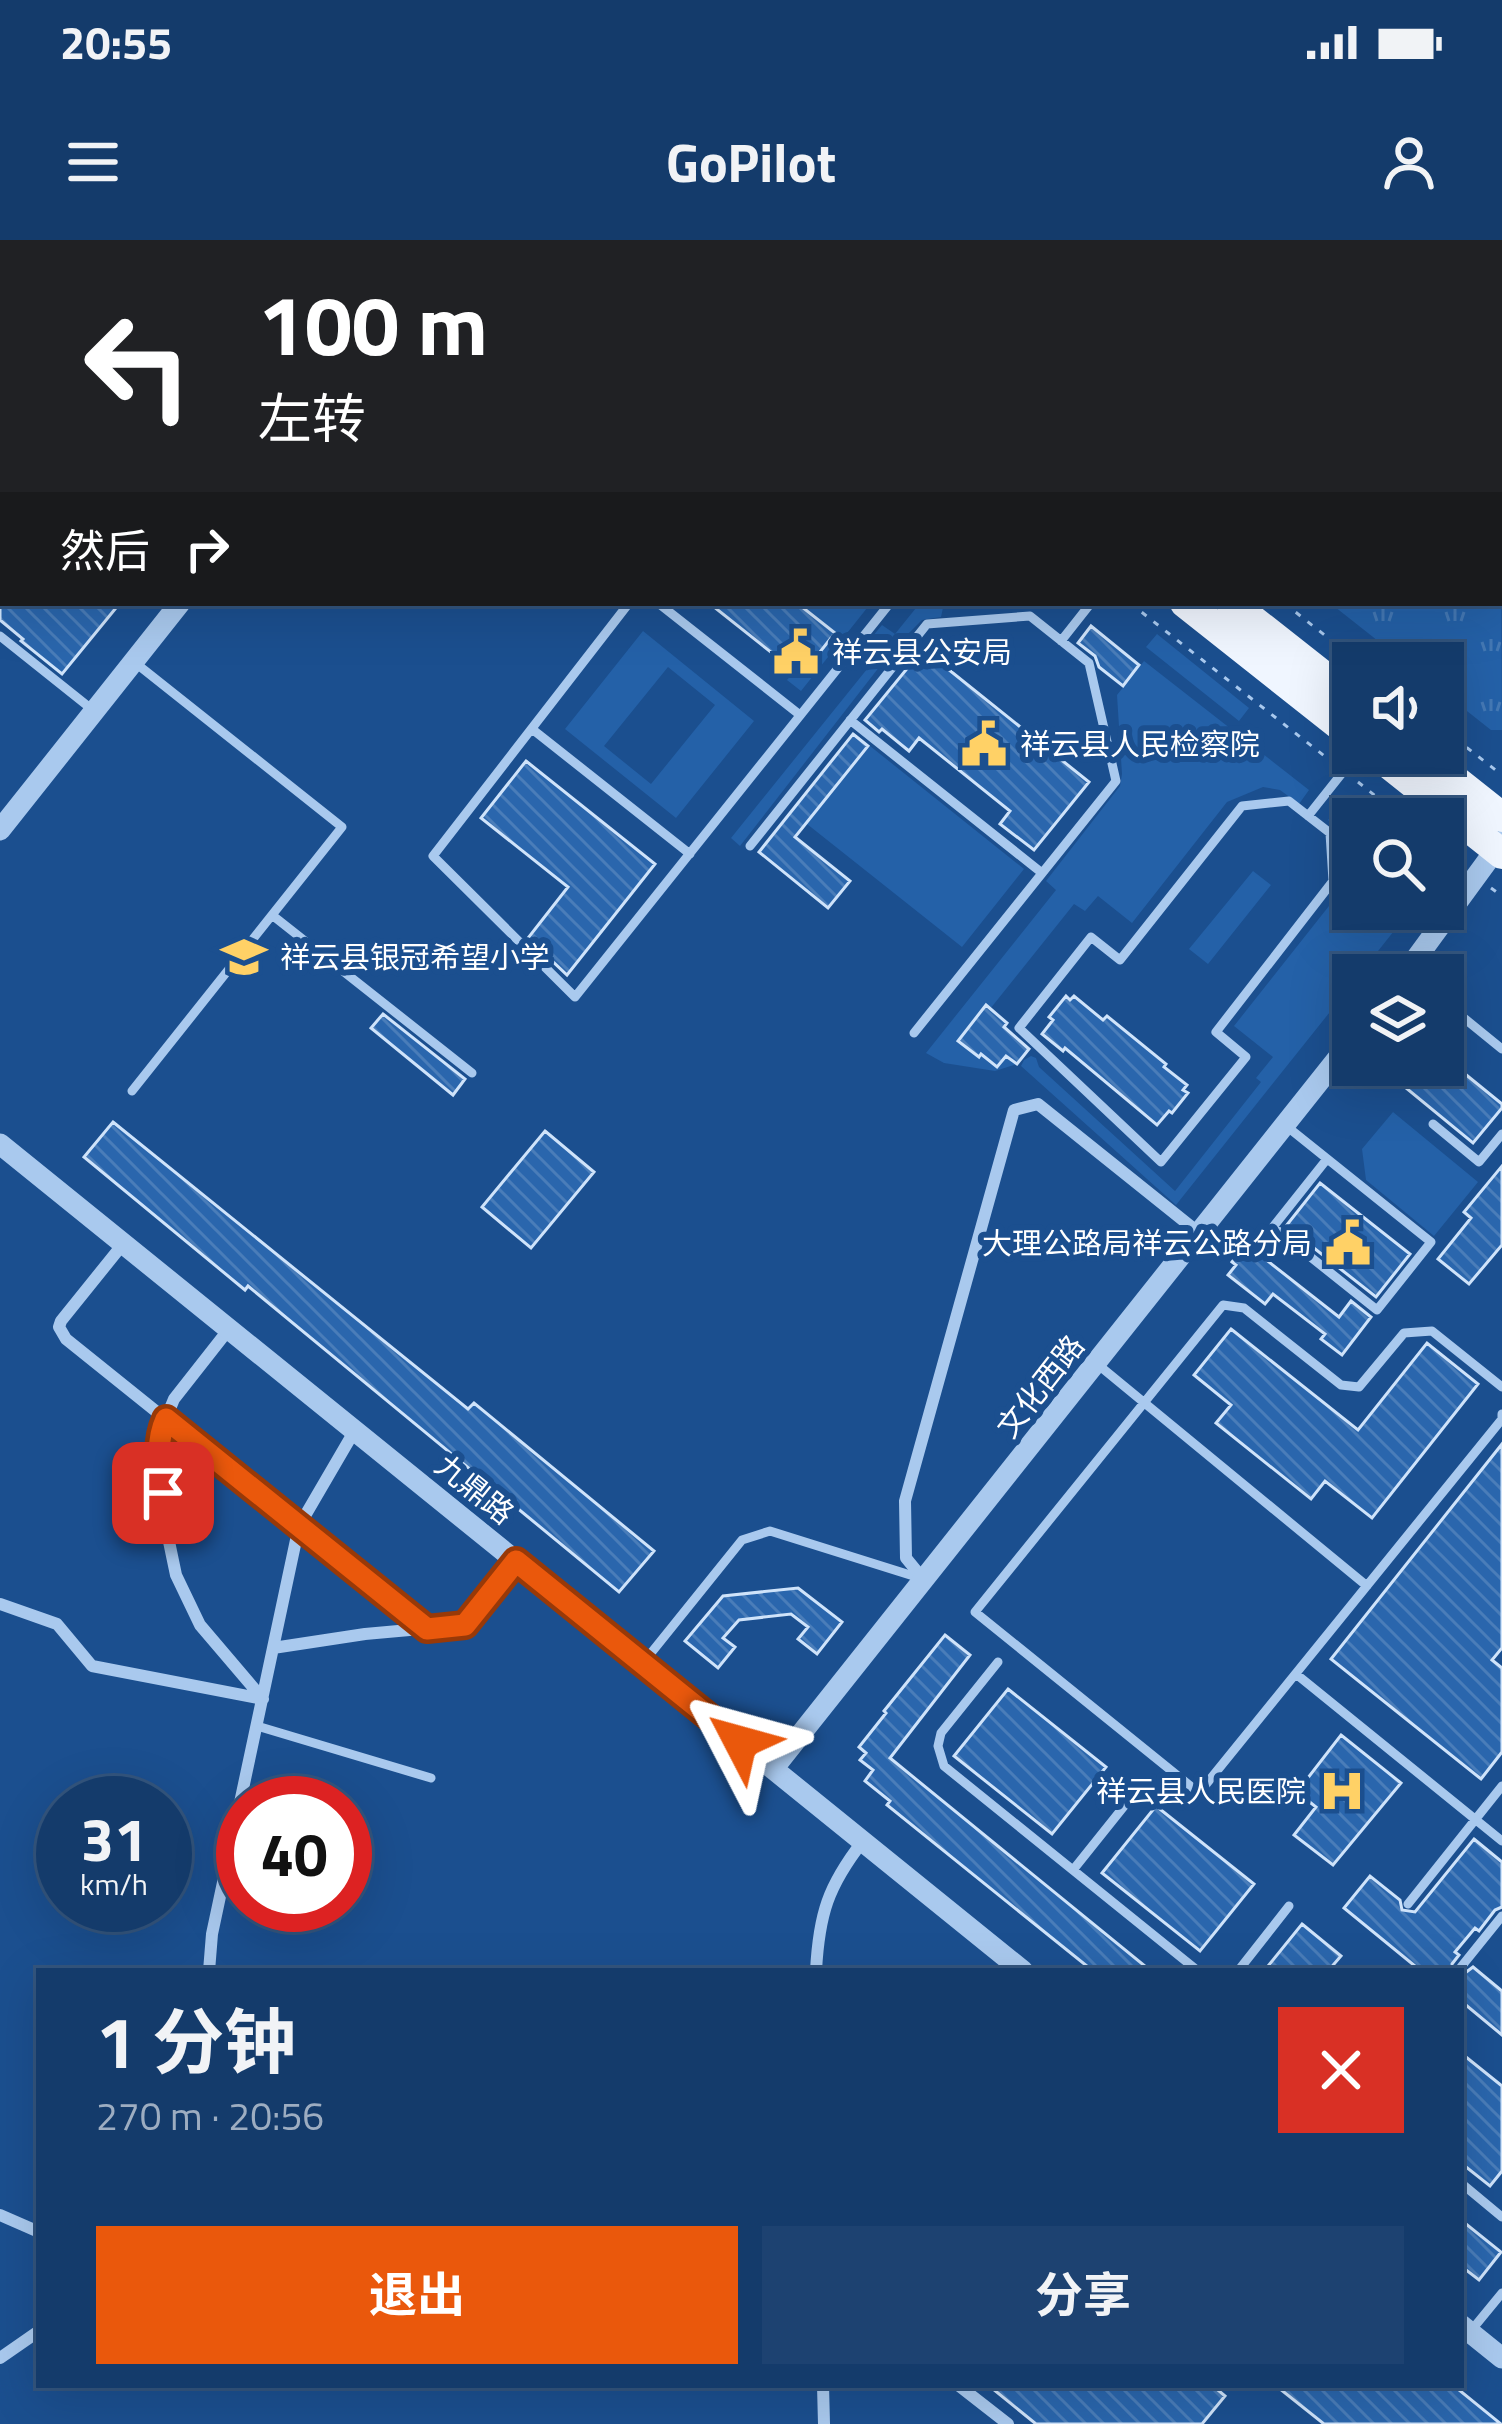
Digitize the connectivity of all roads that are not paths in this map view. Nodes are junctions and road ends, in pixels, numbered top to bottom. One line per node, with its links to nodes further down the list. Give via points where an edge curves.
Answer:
1 (177, 606): 10 (street)
2 (627, 606): 16 (lane)
3 (662, 606): 13 (lane)
4 (888, 606): 13 (lane)
5 (1089, 606): 9 (lane)
6 (1189, 606): 14 (main road)
7 (1235, 606): 11 (main road)
8 (0, 636): 12 (lane)
9 (1061, 641): 15 (lane, via 1030,616 927,624); 26 (lane, via 1088,663 1116,781)
10 (133, 662): 12 (street); 27 (lane, via 341,826)
11 (1332, 683)
12 (94, 710): 22 (street)
13 (800, 716): 25 (lane)
14 (1332, 719)
15 (850, 720): 23 (lane); 26 (lane)
16 (532, 729): 25 (lane); 25 (lane, via 433,856 574,997)
17 (1342, 774): 20 (lane)
18 (1403, 774): 24 (main road)
19 (1446, 774): 21 (main road)
20 (1308, 816): 20 (lane, via 1289,801 1243,806 1120,959 1091,937 1019,1028 1161,1162 1246,1057 1216,1032 1333,881 1330,833)
21 (1502, 818)
22 (4, 820)
23 (750, 845)
24 (1500, 848): 28 (street)
25 (690, 854)
26 (1042, 873): 30 (lane)
27 (272, 915): 33 (lane); 34 (lane)
28 (1422, 954)
29 (1464, 1018): 31 (lane)
30 (914, 1033)
31 (1502, 1049)
32 (1332, 1066): 36 (street, 文化西路)
33 (472, 1073)
34 (132, 1091)
35 (1433, 1124): 37 (lane, via 1479,1162)
36 (1285, 1125): 39 (lane); 40 (street, 文化西路)
37 (1502, 1134)
38 (0, 1144): 41 (street, 九鼎路)
39 (1327, 1159): 39 (lane, via 1431,1241 1377,1310 1273,1227)
40 (1199, 1233): 43 (street, 文化西路); 51 (street, via 1038,1104 1014,1110 905,1501 906,1558)
41 (123, 1244): 42 (street, 九鼎路); 47 (street, via 59,1328)
42 (230, 1330): 47 (street); 48 (street, 九鼎路)
43 (1096, 1364): 45 (lane); 51 (street, 文化西路)
44 (1502, 1387): 45 (lane, via 1432,1331 1404,1333 1359,1387 1341,1385 1244,1308 1223,1305)
45 (1144, 1403): 52 (lane); 58 (lane, via 975,1612 1199,1793)
46 (1502, 1417): 52 (lane)
47 (166, 1419): 49 (street); 59 (street, via 159,1454 176,1575 200,1625)
48 (355, 1430): 49 (street); 50 (street, 九鼎路)
49 (299, 1526): 54 (street); 55 (street)
50 (516, 1561): 54 (street, via 465,1625); 57 (street, 九鼎路)
51 (924, 1580): 57 (lane, via 770,1531 742,1540); 61 (street, 文化西路)
52 (1367, 1586): 58 (lane)
53 (0, 1604): 59 (street, via 57,1624 92,1666)
54 (427, 1629): 55 (street)
55 (273, 1648): 59 (street)
56 (998, 1662): 68 (lane, via 940,1733 940,1759)
57 (643, 1663): 61 (street, 九鼎路)
58 (1296, 1673): 65 (lane)
59 (263, 1699): 60 (street)
60 (257, 1726): 62 (lane); 73 (street)
61 (773, 1769): 66 (street, 九鼎路)
62 (431, 1778)
63 (1141, 1785): 68 (lane)
64 (1502, 1786): 65 (lane)
65 (1475, 1819): 67 (lane); 69 (lane)
66 (863, 1841): 74 (street, via 835,1880); 75 (street, 九鼎路)
67 (1502, 1841)
68 (1072, 1870): 76 (lane)
69 (1408, 1904)
70 (1289, 1906): 77 (lane)
71 (1502, 1916): 72 (lane)
72 (1461, 1967)
73 (209, 1968)
74 (816, 1968)
75 (1020, 1968)
76 (1194, 1968)
77 (1240, 1968)
78 (1464, 2185): 80 (lane)
79 (0, 2215): 81 (street)
80 (1502, 2216)
81 (36, 2231)
82 (1502, 2293): 83 (lane)
83 (1466, 2328): 86 (street)
84 (36, 2332): 85 (street)
85 (0, 2358)
86 (1502, 2358)
87 (823, 2388): 89 (street)
88 (962, 2388): 90 (street)
89 (824, 2424)
90 (1008, 2424)

